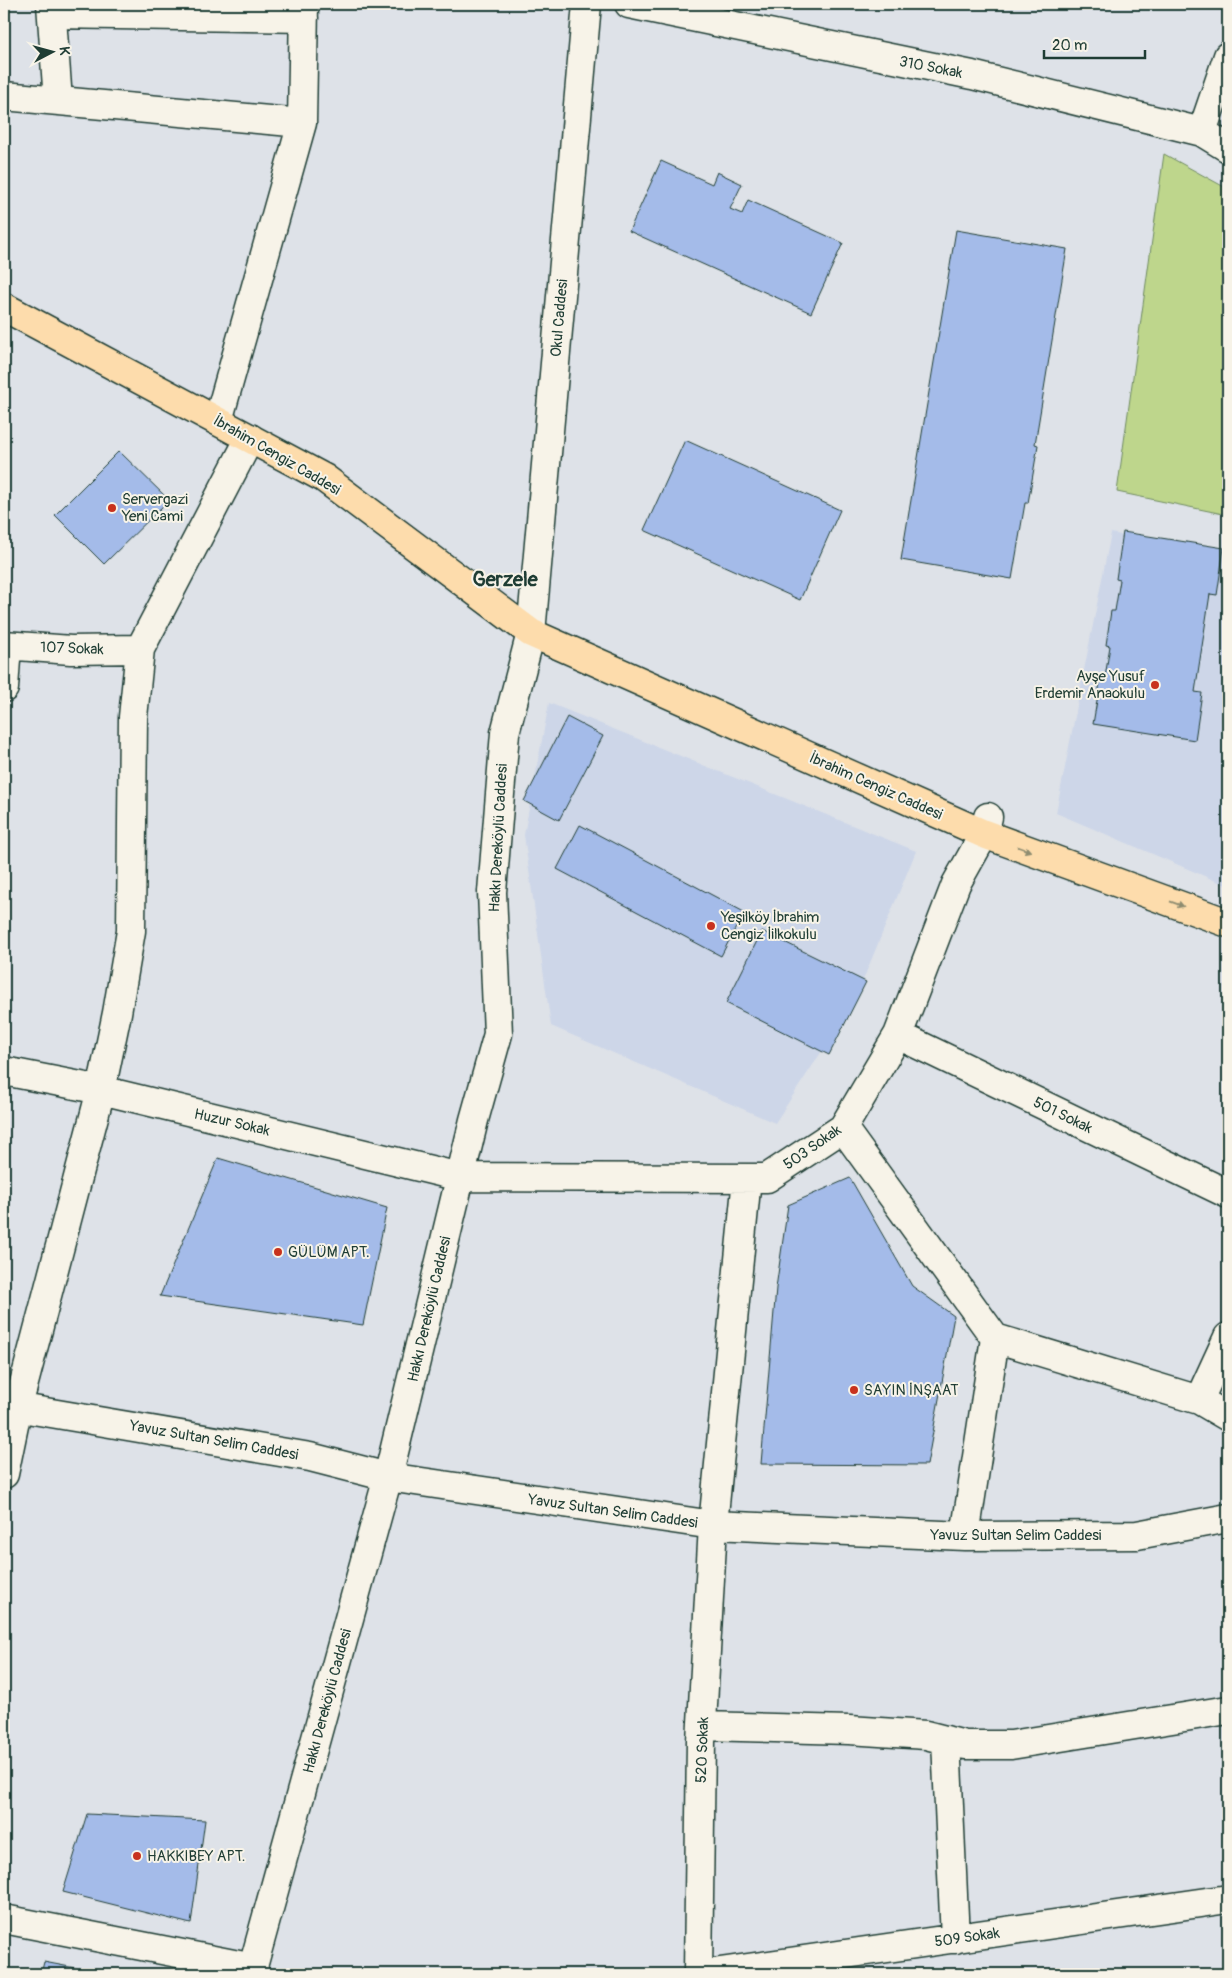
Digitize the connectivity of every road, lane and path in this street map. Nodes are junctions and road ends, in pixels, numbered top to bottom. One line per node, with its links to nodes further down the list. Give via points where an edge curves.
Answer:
1 (587, 4): 14 (street, Okul Caddesi)
2 (628, 4): 9 (street, 310 Sokak, via 972,75)
3 (51, 9): 4 (street); 7 (street)
4 (304, 11): 8 (street)
5 (1228, 56): 9 (street)
6 (4, 96): 7 (street)
7 (58, 101): 8 (street)
8 (302, 123): 12 (street)
9 (1202, 132): 10 (street, 310 Sokak)
10 (1228, 148)
11 (4, 307): 12 (main road, İbrahim Cengiz Caddesi)
12 (218, 421): 13 (main road, İbrahim Cengiz Caddesi)
13 (250, 438): 14 (main road, İbrahim Cengiz Caddesi, via 324,478); 16 (street)
14 (531, 633): 18 (main road, İbrahim Cengiz Caddesi, via 604,647); 25 (street, Hakkı Dereköylü Caddesi, via 504,733 492,892 498,1034)
15 (5, 645): 16 (street, 107 Sokak, via 71,650); 17 (street)
16 (140, 648): 23 (street, via 133,717 131,932)
17 (4, 688)
18 (986, 826): 19 (main road, İbrahim Cengiz Caddesi); 20 (main road, İbrahim Cengiz Caddesi, one-way to 20); 21 (street, 503 Sokak, via 956,884)
19 (1228, 904)
20 (1228, 923)
21 (898, 1035): 24 (street, 503 Sokak); 27 (street, 501 Sokak)
22 (4, 1071): 23 (street, Huzur Sokak)
23 (101, 1090): 25 (street, Huzur Sokak); 31 (street)
24 (843, 1128): 26 (street, 503 Sokak, via 767,1178); 29 (street)
25 (460, 1177): 26 (street, 503 Sokak); 34 (street, Hakkı Dereköylü Caddesi)
26 (747, 1178): 36 (street, 520 Sokak)
27 (1228, 1194)
28 (1228, 1337): 30 (street)
29 (995, 1338): 30 (street); 37 (street)
30 (1199, 1400): 32 (street)
31 (11, 1405): 33 (street); 34 (street, Yavuz Sultan Selim Caddesi, via 310,1457)
32 (1228, 1417)
33 (4, 1474)
34 (388, 1477): 36 (street, Yavuz Sultan Selim Caddesi); 44 (street, Hakkı Dereköylü Caddesi)
35 (1228, 1518): 37 (street, Yavuz Sultan Selim Caddesi, via 1137,1535)
36 (713, 1525): 37 (street, Yavuz Sultan Selim Caddesi); 39 (street, 520 Sokak)
37 (965, 1536)
38 (1228, 1710): 40 (street, via 1012,1745 965,1745)
39 (702, 1726): 40 (street, via 897,1733); 45 (street, 520 Sokak)
40 (946, 1740): 43 (street)
41 (1228, 1899): 43 (street, 509 Sokak)
42 (4, 1919): 44 (street)
43 (954, 1938): 46 (street, 509 Sokak)
44 (252, 1971)
45 (698, 1974)
46 (706, 1974)

